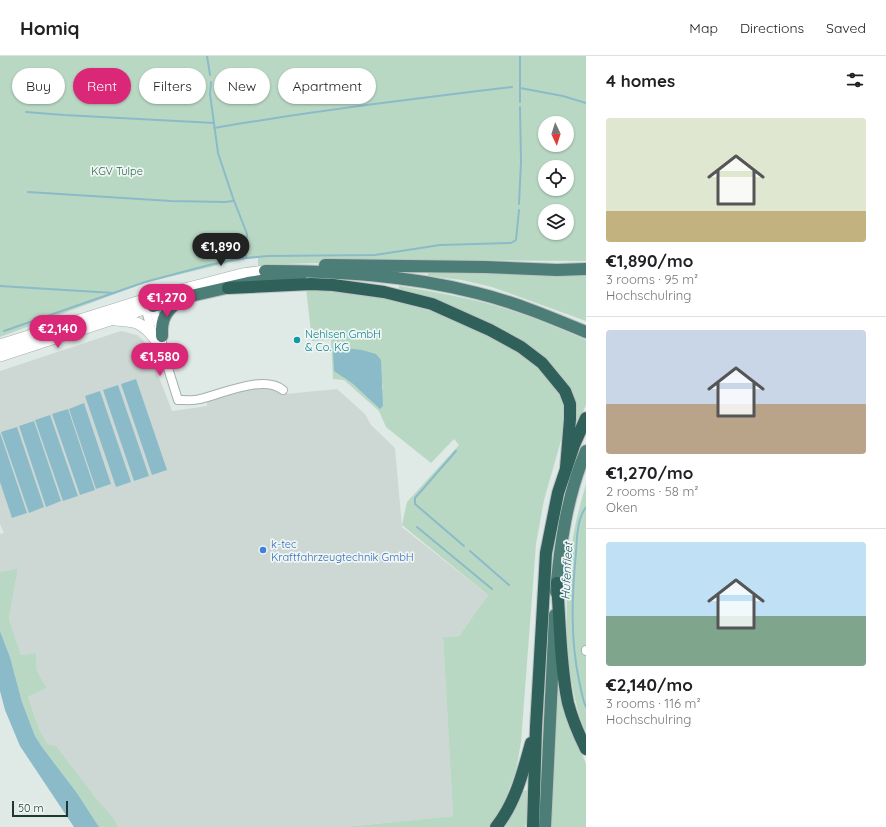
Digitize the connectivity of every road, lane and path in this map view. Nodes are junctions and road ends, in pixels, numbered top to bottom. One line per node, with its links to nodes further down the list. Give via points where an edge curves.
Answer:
1 (586, 269): 2 (highway, via 333,265)
2 (265, 271): 3 (highway); 6 (street, via 242,274)
3 (351, 274): 4 (highway, via 267,280); 8 (highway, via 419,281 478,293 512,303)
4 (228, 288): 5 (highway); 15 (highway, via 311,284 384,292 432,304 490,330 521,347 542,363 565,391 570,404)
5 (182, 298): 6 (highway); 9 (highway, via 171,306 164,316)
6 (148, 303): 7 (street); 9 (street); 10 (street)
7 (108, 320): 9 (street, via 138,324); 11 (street)
8 (586, 332)
9 (158, 338): 12 (street, via 178,400 198,400 257,384 278,386)
10 (0, 345)
11 (0, 356)
12 (283, 390)
13 (586, 418): 15 (highway)
14 (586, 451): 16 (highway, via 566,520)
15 (566, 468): 17 (highway, via 554,509 546,552)
16 (557, 583): 18 (highway, via 568,704); 21 (highway)
17 (536, 727): 19 (highway, via 519,785); 20 (highway)
18 (586, 749)
19 (496, 827)
20 (533, 827)
21 (545, 827)

